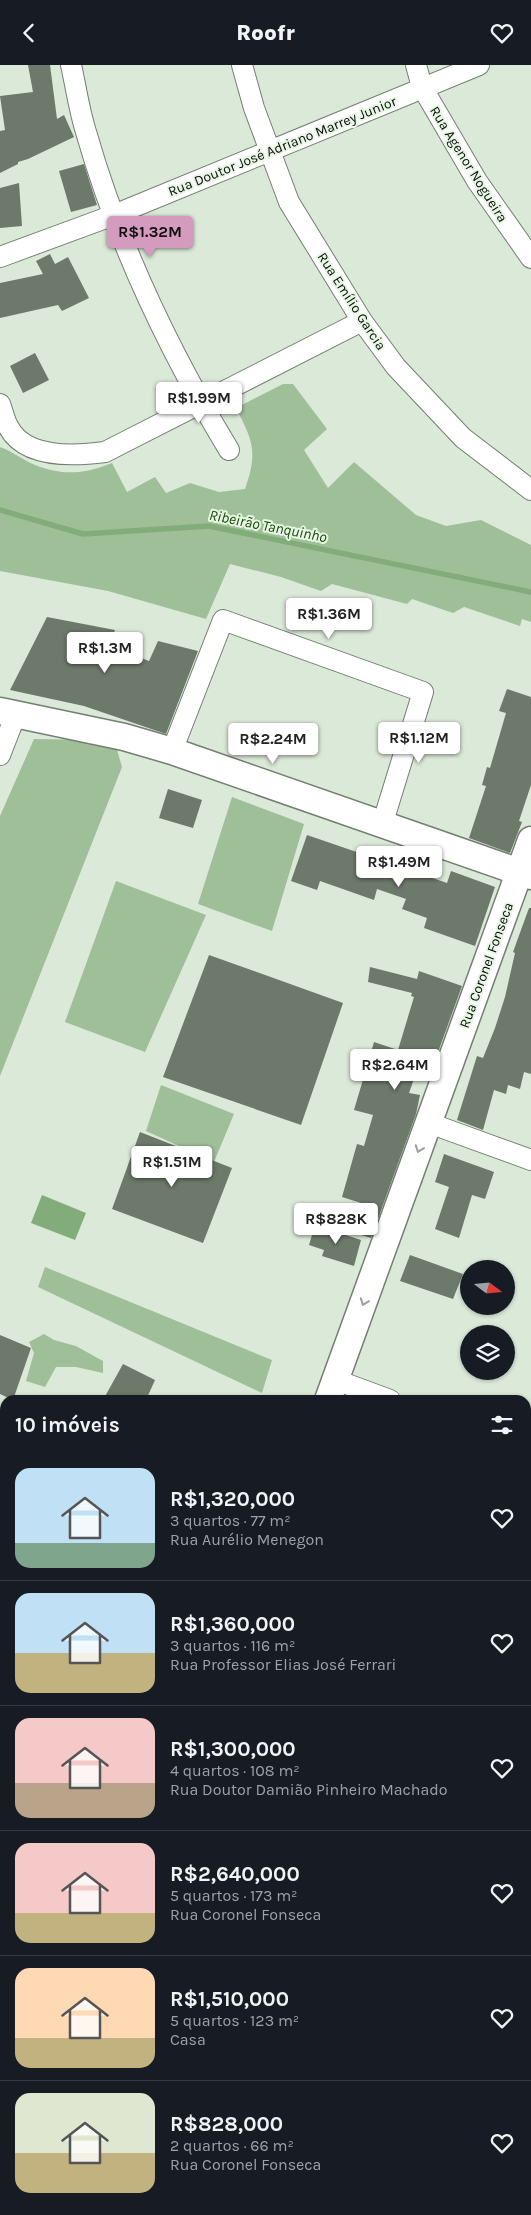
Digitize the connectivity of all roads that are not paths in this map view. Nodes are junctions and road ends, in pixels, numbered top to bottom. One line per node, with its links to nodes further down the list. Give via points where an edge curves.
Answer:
1 (71, 65): 7 (street, via 86,131)
2 (242, 65): 6 (street, Rua Emílio Garcia)
3 (416, 65): 5 (street, Rua Agenor Nogueira)
4 (479, 65): 5 (street, Rua Doutor José Adriano Marrey Junior)
5 (422, 87): 6 (street, Rua Doutor José Adriano Marrey Junior); 9 (street, Rua Agenor Nogueira, via 478,181)
6 (270, 151): 7 (street, Rua Doutor José Adriano Marrey Junior); 10 (street, Rua Emílio Garcia, via 289,202)
7 (114, 215): 8 (street, Rua Doutor José Adriano Marrey Junior); 12 (street, via 138,276)
8 (0, 257)
9 (531, 258)
10 (362, 321): 12 (street); 14 (street, Rua Emílio Garcia, via 396,367 463,438)
11 (0, 404): 12 (street, via 8,427 25,445 60,455 80,456 105,452)
12 (201, 404): 13 (street)
13 (229, 450)
14 (531, 490)
15 (8, 713): 16 (street, via 124,737); 17 (street)
16 (172, 751): 18 (street); 18 (street, via 223,620 423,692)
17 (0, 755)
18 (382, 825): 20 (street)
19 (531, 840): 20 (street, Rua Coronel Fonseca)
20 (525, 874): 21 (street, Rua Coronel Fonseca)
21 (429, 1123): 22 (street); 23 (street, Rua Coronel Fonseca, one-way to 23)
22 (531, 1160)
23 (332, 1390): 24 (street)
24 (361, 1395)

